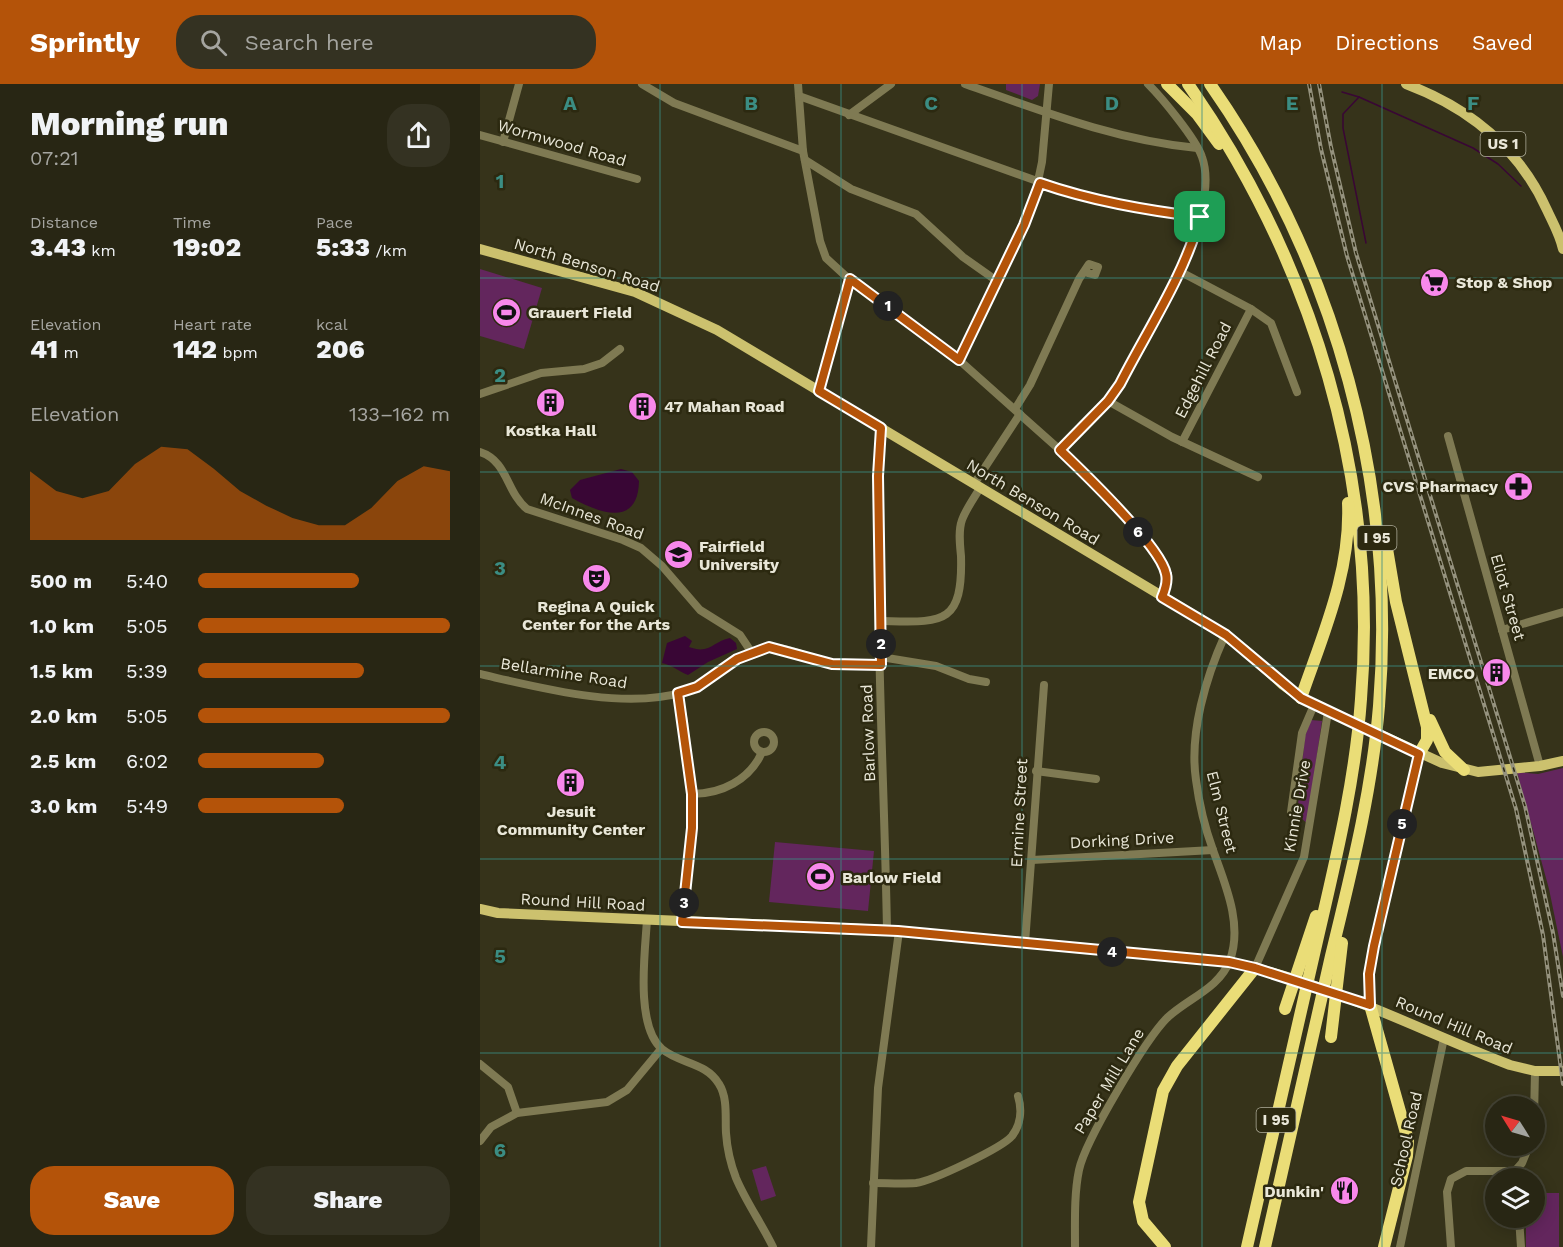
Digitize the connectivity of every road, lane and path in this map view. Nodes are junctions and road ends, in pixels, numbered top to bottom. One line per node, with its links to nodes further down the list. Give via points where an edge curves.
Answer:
1 (519, 84): 16 (street)
2 (642, 84): 18 (street, via 674,103)
3 (798, 84): 12 (street)
4 (891, 84): 14 (street)
5 (965, 84): 13 (street)
6 (1049, 84): 13 (street)
7 (1148, 84): 17 (street)
8 (1167, 84): 21 (highway, via 1205,125)
9 (1188, 84): 21 (highway, I 95)
10 (1211, 84): 37 (highway, I 95, via 1264,170 1304,252 1336,336)
11 (1406, 84): 23 (main road, US 1, via 1454,107 1498,139 1523,166)
12 (799, 96): 14 (street); 18 (street)
13 (1046, 114): 17 (street, via 1123,137); 20 (street)
14 (849, 115): 20 (street)
15 (480, 135): 16 (street, Wormwood Road)
16 (503, 142): 19 (street, Wormwood Road)
17 (1197, 148): 22 (street, via 1205,176)
18 (804, 155): 27 (street, via 822,250); 28 (street, via 851,189 916,214 963,257)
19 (637, 179)
20 (1040, 183): 22 (street, via 1082,197); 28 (street)
21 (1267, 214): 43 (highway, I 95, via 1316,334)
22 (1200, 217): 25 (street)
23 (1562, 244)
24 (480, 249): 32 (main road, North Benson Road, via 663,303 717,330)
25 (1179, 271): 29 (street, Edgehill Road); 35 (street)
26 (1084, 272): 36 (street)
27 (850, 279): 31 (street); 32 (street)
28 (997, 281): 31 (street)
29 (1251, 309): 33 (street, via 1273,325); 40 (street, Edgehill Road)
30 (620, 349): 34 (street, via 602,363 584,369 541,373)
31 (959, 360): 36 (street)
32 (819, 391): 38 (main road, North Benson Road)
33 (1297, 392)
34 (480, 394)
35 (1108, 401): 40 (street, Edgehill Road); 41 (street)
36 (1017, 411): 41 (street); 45 (street)
37 (1358, 419): 56 (highway); 80 (highway, I 95, via 1372,496 1382,639 1374,747)
38 (881, 428): 45 (main road, North Benson Road); 48 (street, Barlow Road)
39 (1448, 436): 49 (street, Eliot Street)
40 (1182, 442): 44 (street)
41 (1060, 450): 46 (street, via 1125,516 1163,566 1167,577)
42 (480, 452): 51 (street, McInnes Road, via 498,461 518,501 527,509 624,540 650,554 700,610 740,635)
43 (1348, 460): 58 (highway, via 1346,557); 79 (highway, I 95, via 1363,589 1360,717 1338,846)
44 (1258, 477)
45 (977, 486): 46 (main road, North Benson Road); 48 (street, via 962,520 961,581 953,608 930,621)
46 (1162, 597): 50 (main road, North Benson Road)
47 (1563, 612): 49 (street)
48 (881, 621): 52 (street, Barlow Road)
49 (1502, 630): 64 (street, Eliot Street)
50 (1226, 635): 58 (main road, North Benson Road); 70 (street, Elm Street, via 1205,684 1195,760)
51 (752, 653): 52 (street, Bellarmine Road, via 775,648 832,664); 57 (street, Bellarmine Road, via 697,687)
52 (881, 661): 54 (street, Bellarmine Road, via 936,666); 75 (street, Barlow Road)
53 (480, 674): 57 (street, Bellarmine Road, via 609,697 654,698)
54 (986, 682)
55 (1044, 685): 66 (street, Ermine Street)
56 (1417, 687): 62 (highway, via 1428,732); 65 (highway, via 1442,746)
57 (678, 693): 68 (street)
58 (1301, 698): 59 (main road, North Benson Road)
59 (1314, 705): 60 (main road, North Benson Road); 69 (street, via 1302,733)
60 (1328, 712): 62 (main road, North Benson Road); 78 (street, Kinnie Drive, via 1306,850)
61 (762, 752): 68 (street, via 749,771 732,785 708,794)
62 (1419, 754): 65 (main road, North Benson Road); 81 (street, via 1374,946 1369,974)
63 (1563, 760): 64 (main road, North Benson Road)
64 (1540, 766): 65 (main road, North Benson Road)
65 (1464, 770)
66 (1036, 771): 67 (street); 71 (street, Ermine Street)
67 (1096, 779)
68 (692, 794): 74 (street)
69 (1291, 812)
70 (1213, 850): 71 (street, Dorking Drive); 77 (street, Elm Street, via 1231,906 1234,944)
71 (1032, 860): 76 (street, Ermine Street)
72 (480, 909): 73 (main road, Round Hill Road)
73 (646, 920): 74 (main road, Round Hill Road); 85 (street, via 645,1006)
74 (682, 922): 75 (main road, Round Hill Road)
75 (893, 931): 76 (main road, Round Hill Road); 94 (street, Barlow Road)
76 (1025, 943): 77 (main road, Round Hill Road)
77 (1229, 962): 78 (main road, Round Hill Road); 98 (street, Paper Mill Lane, via 1211,986 1174,1012 1154,1032 1089,1142 1077,1183)
78 (1255, 968): 81 (main road, Round Hill Road); 99 (highway, via 1177,1066 1163,1090 1138,1202 1143,1221)
79 (1303, 975): 82 (highway, via 1292,988); 100 (highway, I 95, via 1305,993)
80 (1328, 999): 83 (highway); 101 (highway, I 95)
81 (1370, 1005): 84 (main road, Round Hill Road); 102 (highway, via 1408,1140)
82 (1285, 1009)
83 (1331, 1037)
84 (1444, 1038): 87 (main road, Round Hill Road); 103 (street, School Road)
85 (662, 1049): 91 (street, via 627,1089 608,1102); 96 (street, via 711,1073 719,1083 736,1178)
86 (480, 1065): 91 (street, via 508,1087)
87 (1535, 1071): 88 (main road, Round Hill Road); 90 (street)
88 (1563, 1071)
89 (1018, 1096): 94 (street, via 1021,1111 1017,1126 1003,1144 932,1179)
90 (1534, 1096)
91 (517, 1113): 92 (street, via 491,1127)
92 (480, 1142)
93 (1485, 1173): 104 (street, via 1466,1171 1451,1179 1447,1192)
94 (873, 1183): 97 (street, Barlow Road)
95 (1519, 1228): 105 (street)
96 (773, 1247)
97 (871, 1247)
98 (1075, 1247)
99 (1166, 1247)
100 (1247, 1247)
101 (1265, 1247)
102 (1384, 1247)
103 (1400, 1247)
104 (1451, 1247)
105 (1521, 1247)

